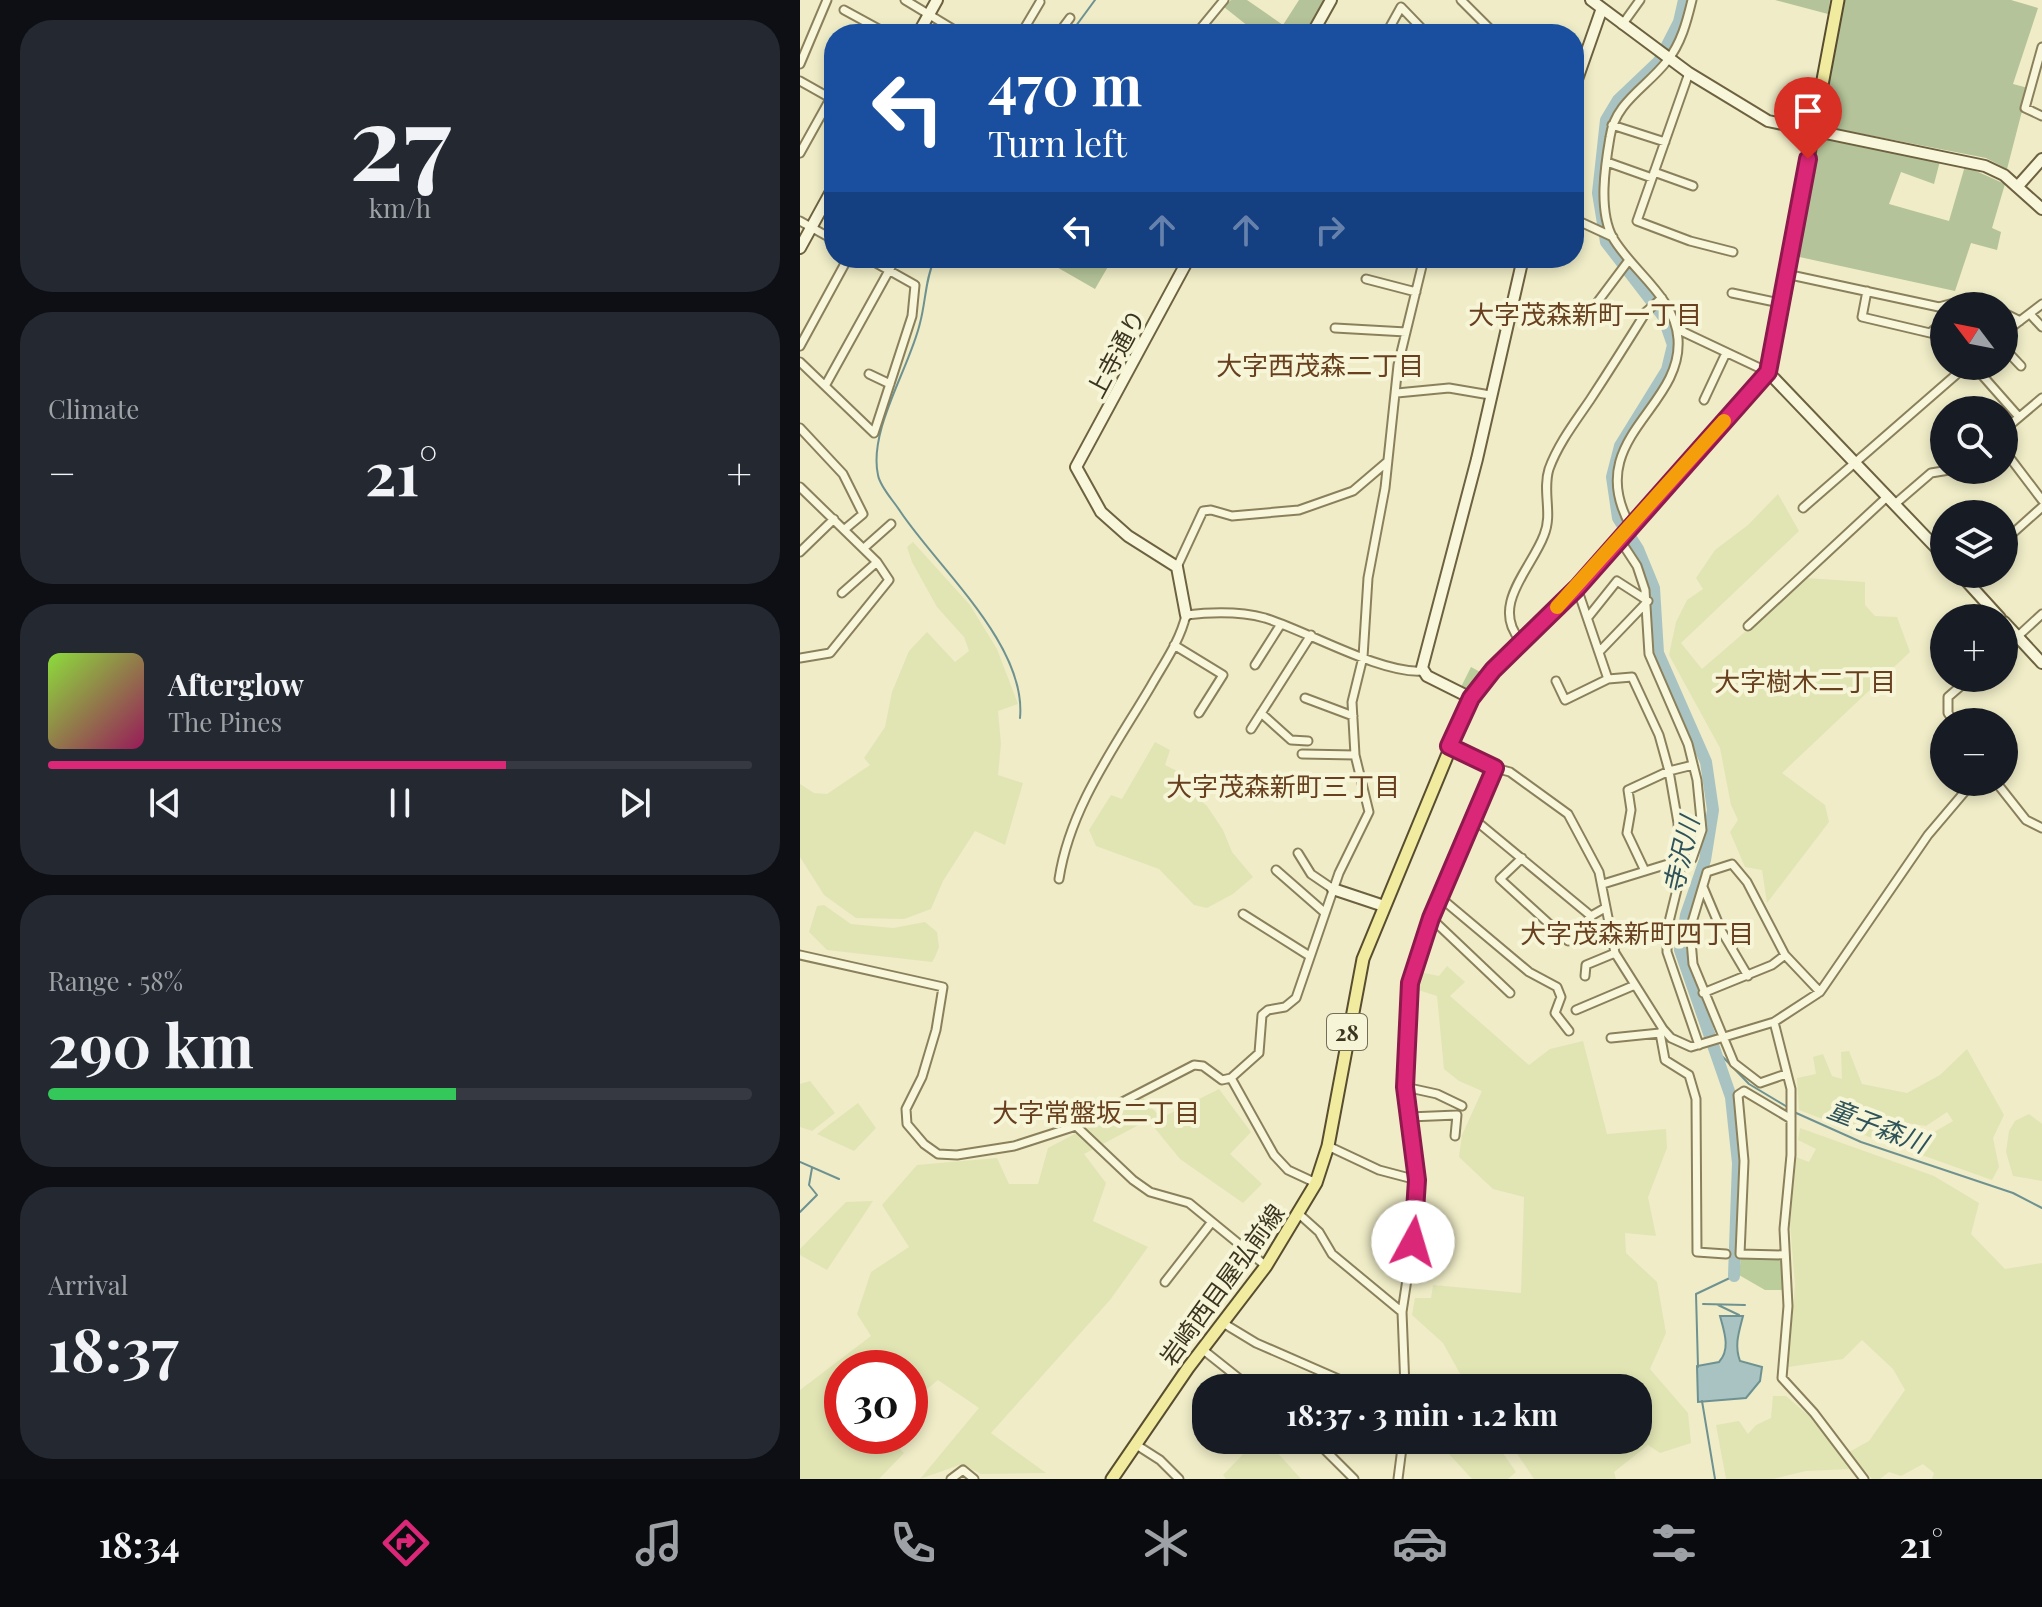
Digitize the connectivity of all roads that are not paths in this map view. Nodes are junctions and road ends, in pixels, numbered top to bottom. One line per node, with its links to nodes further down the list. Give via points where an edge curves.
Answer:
1 (827, 0): 32 (street)
2 (905, 0): 16 (street)
3 (937, 0): 16 (street)
4 (1224, 0): 23 (street)
5 (1331, 0): 24 (street)
6 (1461, 0): 27 (street)
7 (1591, 0): 15 (street)
8 (1608, 0): 15 (street)
9 (1640, 0): 28 (street)
10 (1692, 0): 30 (street, via 1685,27)
11 (1838, 0): 39 (main road)
12 (1040, 2): 21 (street)
13 (1403, 4): 25 (street); 26 (street)
14 (844, 10): 18 (street)
15 (1601, 11): 28 (street); 31 (street)
16 (929, 15): 19 (street); 20 (street)
17 (1070, 18): 22 (street)
18 (870, 24)
19 (924, 24)
20 (944, 24)
21 (1027, 24)
22 (1066, 24)
23 (1204, 24)
24 (1318, 24)
25 (1392, 24)
26 (1419, 24)
27 (1485, 24)
28 (1622, 25): 30 (street)
29 (2042, 47): 37 (street, via 2025,108)
30 (1665, 55): 33 (street); 38 (street)
31 (1584, 59)
32 (800, 64)
33 (1689, 73): 39 (street, via 1768,121); 40 (street)
34 (800, 81): 35 (street)
35 (824, 92)
36 (824, 112): 41 (street)
37 (2042, 116)
38 (1612, 125): 40 (street); 43 (street)
39 (1813, 130): 46 (street, via 1985,166); 63 (main road)
40 (1665, 142): 44 (street)
41 (800, 153)
42 (2042, 159): 46 (street)
43 (1607, 162): 44 (street); 53 (street, via 1605,200)
44 (1653, 175): 45 (street); 55 (street, via 1637,221)
45 (1693, 186)
46 (2018, 186): 48 (street)
47 (824, 204): 51 (street)
48 (2042, 209)
49 (800, 221): 51 (street)
50 (1584, 224): 53 (street)
51 (811, 227): 52 (street); 54 (street)
52 (824, 234)
53 (1613, 237): 56 (street)
54 (800, 248)
55 (1733, 252)
56 (1629, 260): 68 (street); 72 (street)
57 (843, 268): 80 (street)
58 (886, 268): 62 (street)
59 (1184, 268): 115 (street, 上寺通り, via 1076,467 1109,519)
60 (1422, 268): 66 (street)
61 (1521, 268): 92 (street)
62 (890, 270): 89 (street, via 915,285 912,316); 90 (street)
63 (1786, 274): 65 (street); 69 (main road)
64 (1366, 279): 66 (street)
65 (1867, 291): 71 (street); 79 (street, via 1862,317)
66 (1416, 292): 78 (street)
67 (1732, 293): 69 (street)
68 (1658, 301): 77 (street); 128 (street, via 1548,471 1549,525 1532,563 1515,582 1512,597 1511,623)
69 (1780, 303): 85 (main road)
70 (2042, 304): 73 (street)
71 (1930, 305)
72 (1593, 308)
73 (2030, 314): 74 (street); 75 (street)
74 (2020, 321)
75 (2042, 327)
76 (1335, 328): 78 (street)
77 (1677, 329): 81 (street); 110 (street, via 1671,376 1632,430 1618,474)
78 (1406, 332): 91 (street)
79 (1930, 333)
80 (800, 346)
81 (1726, 353): 85 (street); 94 (street)
82 (800, 362): 90 (street)
83 (2018, 363): 84 (street)
84 (2021, 366)
85 (1768, 372): 97 (street); 110 (main road, 岩崎西目屋弘前線 / 28)
86 (869, 374): 89 (street)
87 (1950, 380): 97 (street)
88 (1986, 380): 95 (street)
89 (890, 384): 90 (street, via 874,433)
90 (825, 386)
91 (1397, 393): 92 (street, via 1449,388); 98 (street)
92 (1490, 395): 135 (street)
93 (2042, 398): 95 (street)
94 (1704, 400)
95 (2019, 417)
96 (800, 428): 108 (street, via 843,474 863,514)
97 (1855, 461): 102 (street); 105 (street)
98 (1387, 462): 115 (street, via 1353,491 1299,510 1232,516 1203,511); 131 (street, via 1368,578)
99 (2018, 468): 103 (street)
100 (1930, 474): 102 (street)
101 (800, 487): 106 (street)
102 (1891, 500): 111 (street); 125 (street)
103 (2042, 500)
104 (2042, 507): 109 (street)
105 (1803, 508)
106 (834, 519): 108 (street); 113 (street)
107 (891, 524): 112 (street)
108 (845, 529): 112 (street)
109 (2018, 529)
110 (1625, 534): 116 (main road, 岩崎西目屋弘前線 / 28); 119 (street)
111 (1930, 541)
112 (864, 548): 114 (street)
113 (800, 552)
114 (877, 562): 118 (street); 132 (street, via 889,580 886,587 830,653)
115 (1177, 567): 122 (street)
116 (1577, 588): 123 (street); 128 (main road, 岩崎西目屋弘前線 / 28)
117 (1973, 588): 120 (street)
118 (842, 593)
119 (1648, 601): 123 (street, via 1617,581); 130 (street); 148 (street, via 1649,654)
120 (1987, 604)
121 (2042, 614): 127 (street)
122 (1186, 615): 124 (street, via 1238,613); 129 (street)
123 (1589, 616): 130 (street)
124 (1281, 624): 126 (street); 134 (street)
125 (1748, 626)
126 (1311, 635): 131 (street); 141 (street)
127 (2018, 637): 133 (street)
128 (1520, 640): 139 (main road, 岩崎西目屋弘前線 / 28)
129 (1174, 645): 140 (street, via 1223,675); 162 (street, via 1084,800 1066,842)
130 (1599, 652): 136 (street)
131 (1363, 657): 135 (street); 142 (street)
132 (800, 658)
133 (2042, 663)
134 (1255, 665)
135 (1422, 671): 139 (street)
136 (1608, 679): 137 (street, via 1565,700); 150 (street, via 1632,677)
137 (1556, 681)
138 (1305, 698): 142 (street)
139 (1471, 698): 145 (main road, 岩崎西目屋弘前線 / 28)
140 (1199, 713)
141 (1261, 713): 143 (street); 144 (street, via 1291,740)
142 (1353, 716): 147 (street)
143 (1251, 729)
144 (1308, 741)
145 (1449, 746): 149 (street); 167 (main road, 岩崎西目屋弘前線 / 28)
146 (1302, 754): 147 (street)
147 (1355, 755): 165 (street, via 1369,812)
148 (1693, 765): 150 (street); 157 (street, via 1702,830)
149 (1495, 768): 153 (street); 163 (street, via 1510,772 1568,814)
150 (1669, 771): 158 (street); 161 (street, via 1628,790 1627,833)
151 (1961, 796): 180 (street, via 1928,835)
152 (2007, 796): 154 (street)
153 (1475, 820): 156 (street); 166 (street)
154 (2042, 828)
155 (1298, 853): 165 (street, via 1311,874)
156 (1522, 858): 171 (street); 171 (street, via 1500,879 1568,941)
157 (1693, 859): 158 (street); 160 (street)
158 (1679, 860): 161 (street); 189 (street, via 1667,952)
159 (1276, 870): 169 (street)
160 (1706, 870): 164 (street); 176 (street, via 1732,864)
161 (1645, 871): 163 (street)
162 (1059, 879)
163 (1603, 884): 168 (street)
164 (1703, 887): 178 (street); 182 (street, via 1690,929 1693,964)
165 (1333, 889): 167 (street); 169 (street)
166 (1442, 899): 172 (street); 185 (street, via 1529,972 1557,987 1561,997 1555,1013)
167 (1384, 906): 198 (main road, 岩崎西目屋弘前線 / 28, via 1363,959)
168 (1605, 908): 171 (street); 173 (street)
169 (1324, 912): 175 (street)
170 (1243, 914): 175 (street)
171 (1591, 916)
172 (1431, 918): 181 (street); 192 (street, via 1410,983)
173 (1615, 953): 177 (street, via 1586,965); 179 (street)
174 (800, 955): 196 (street, via 943,987 922,1077 906,1109 907,1124 931,1151 945,1155 995,1150)
175 (1308, 955): 191 (street, via 1296,998 1262,1015 1259,1053)
176 (1785, 955): 178 (street); 180 (street)
177 (1585, 976)
178 (1748, 976): 182 (street)
179 (1635, 985): 183 (street); 186 (street)
180 (1820, 992): 184 (street)
181 (1510, 993)
182 (1703, 993): 188 (street)
183 (1576, 1010)
184 (1774, 1022): 188 (street); 190 (street)
185 (1569, 1031)
186 (1661, 1031): 187 (street); 189 (street, via 1681,1043); 203 (street, via 1665,1060 1689,1075 1696,1099 1697,1252)
187 (1611, 1038)
188 (1720, 1038): 189 (street); 190 (street, via 1734,1063 1760,1083)
189 (1701, 1044)
190 (1786, 1074): 195 (street)
191 (1231, 1078): 196 (street, via 1222,1080 1194,1065); 200 (street, via 1274,1155 1288,1170)
192 (1405, 1087): 193 (street); 194 (street)
193 (1462, 1106)
194 (1409, 1117): 197 (street, via 1457,1115); 199 (street)
195 (1791, 1117): 204 (street); 204 (street, via 1744,1091 1738,1095 1744,1161 1740,1254)
196 (1076, 1126): 202 (street, via 1133,1180 1150,1192 1189,1203)
197 (1455, 1136)
198 (1328, 1146): 199 (street, via 1379,1170); 200 (main road, 岩崎西目屋弘前線 / 28)
199 (1417, 1180): 207 (street)
200 (1316, 1183): 201 (main road, 岩崎西目屋弘前線 / 28)
201 (1299, 1214): 205 (main road, 岩崎西目屋弘前線 / 28); 207 (street, via 1332,1254)
202 (1211, 1223): 205 (street); 206 (street)
203 (1726, 1254)
204 (1785, 1255): 222 (street, via 1788,1306 1782,1378)
205 (1266, 1266): 208 (main road, 岩崎西目屋弘前線 / 28)
206 (1165, 1282)
207 (1402, 1312): 212 (street)
208 (1223, 1323): 209 (main road, 岩崎西目屋弘前線 / 28); 211 (street)
209 (1202, 1349): 210 (street); 213 (main road, 岩崎西目屋弘前線 / 28)
210 (1233, 1374)
211 (1327, 1374)
212 (1404, 1374)
213 (1135, 1444): 218 (main road, 岩崎西目屋弘前線 / 28); 219 (street)
214 (1329, 1454): 220 (street)
215 (1401, 1454): 221 (street)
216 (951, 1479): 217 (street, via 963,1470)
217 (974, 1479)
218 (1112, 1479)
219 (1179, 1479)
220 (1354, 1479)
221 (1398, 1479)
222 (1864, 1479)

